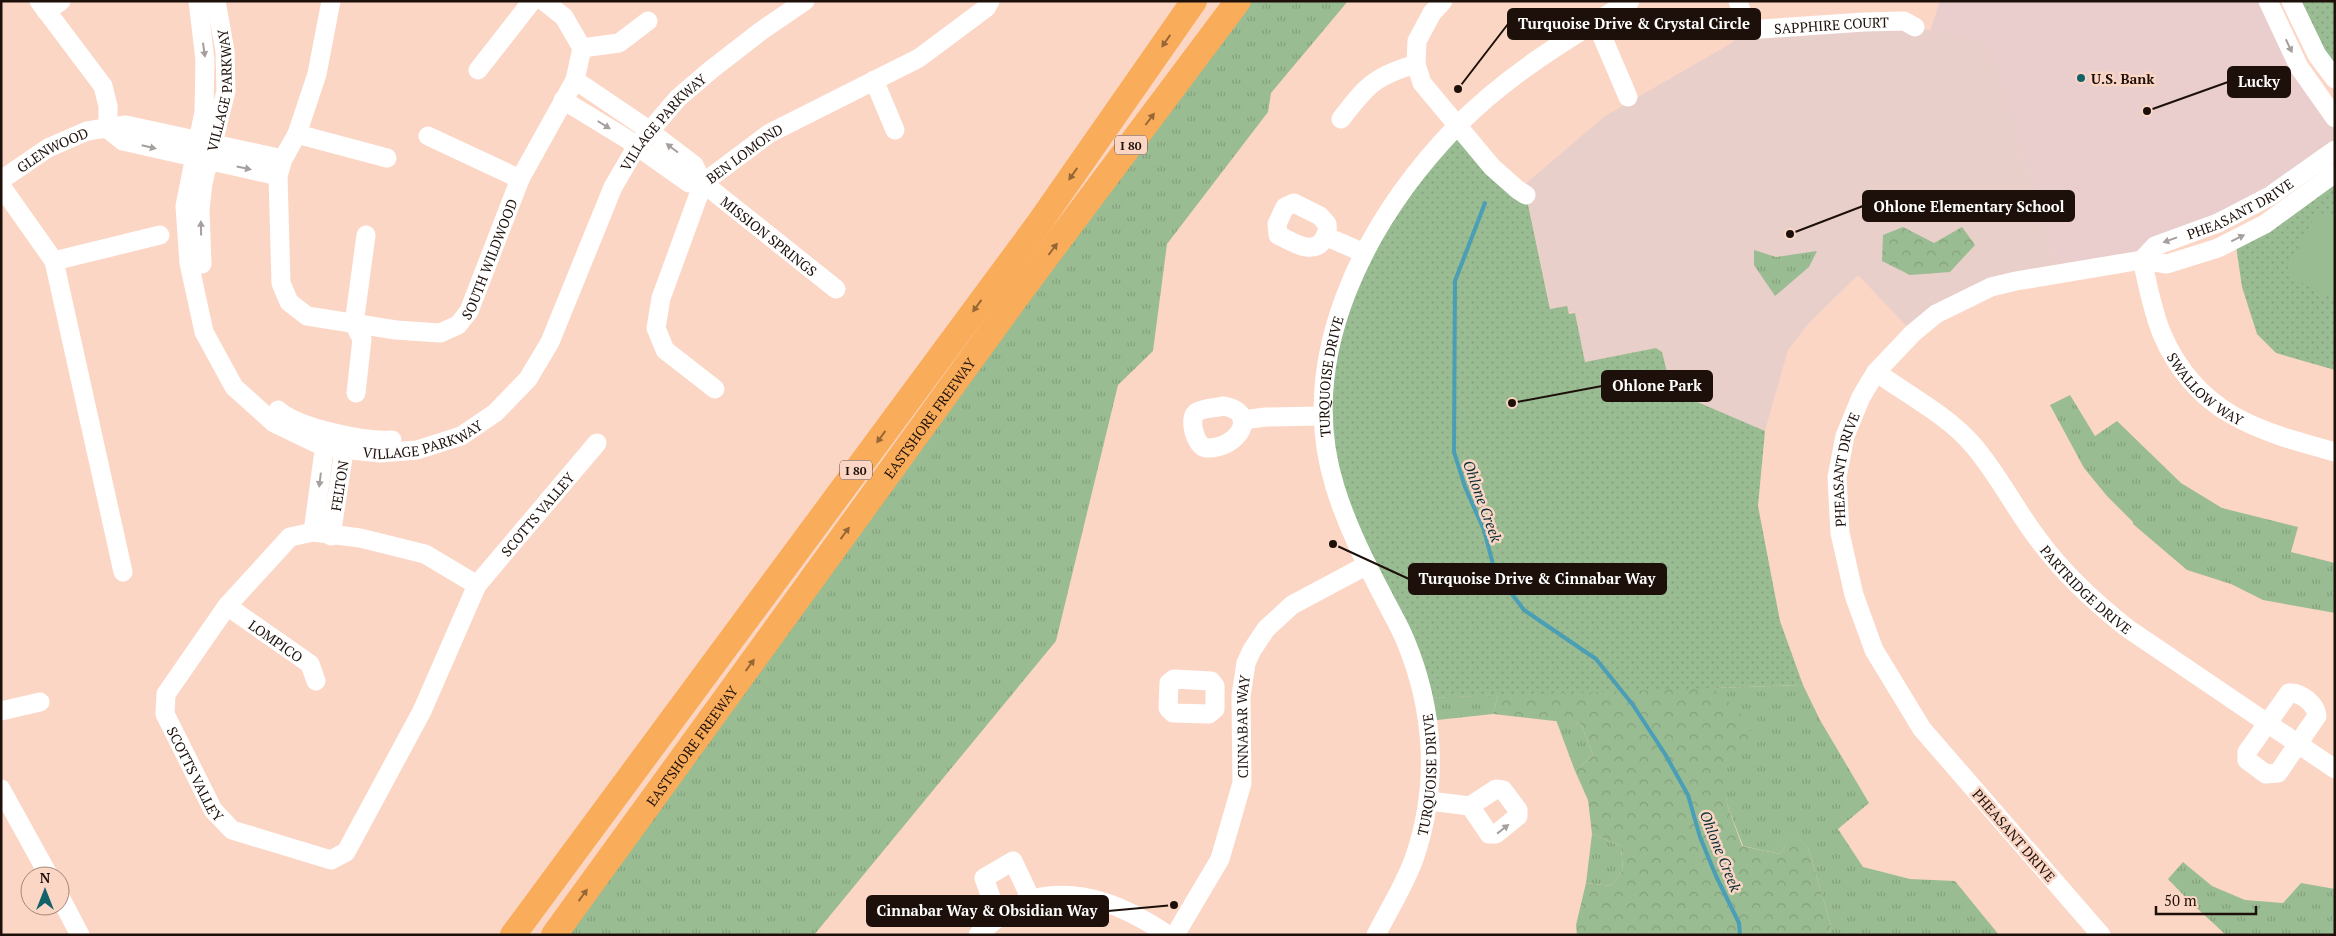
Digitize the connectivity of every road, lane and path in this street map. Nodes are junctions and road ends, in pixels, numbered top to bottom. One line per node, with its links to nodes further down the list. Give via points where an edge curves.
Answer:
1 (198, 1): 38 (street, VILLAGE PARKWAY, one-way to 38, via 205,60)
2 (216, 1): 38 (street, VILLAGE PARKWAY, via 226,91)
3 (331, 1): 34 (street, via 317,74)
4 (532, 1): 22 (street)
5 (544, 1): 20 (street, via 564,17)
6 (783, 1): 31 (street, VILLAGE PARKWAY, via 704,59 669,90)
7 (805, 1): 31 (street, VILLAGE PARKWAY, via 761,30)
8 (990, 1): 25 (street, BEN LOMOND, via 986,8 919,58)
9 (1194, 1): 85 (highway, EASTSHORE FREEWAY / I 80, one-way to 85, via 1040,222)
10 (1238, 1): 86 (highway, EASTSHORE FREEWAY / I 80, one-way to 10, via 1024,288)
11 (1444, 1): 21 (street, via 1424,26 1417,42)
12 (1630, 1): 18 (street, TURQUOISE DRIVE)
13 (1738, 1): 19 (street, SAPPHIRE COURT, via 1747,30 1904,21)
14 (2268, 1): 28 (street, one-way to 28, via 2299,67)
15 (2291, 1): 23 (street, via 2317,55)
16 (49, 5): 32 (street, via 103,86 108,106)
17 (648, 21): 20 (street, via 619,43)
18 (1596, 22): 26 (street); 30 (street, TURQUOISE DRIVE, via 1524,69)
19 (1915, 27)
20 (582, 48): 24 (street, SOUTH WILDWOOD)
21 (1416, 64): 29 (street, via 1372,82); 30 (street, via 1422,83)
22 (478, 70)
23 (2335, 79)
24 (574, 80): 27 (street, SOUTH WILDWOOD); 31 (street, MISSION SPRINGS)
25 (874, 80): 33 (street); 44 (street, BEN LOMOND, via 770,133)
26 (1628, 97)
27 (563, 100): 36 (street, MISSION SPRINGS, one-way to 36); 42 (street, SOUTH WILDWOOD)
28 (2335, 118)
29 (1341, 119)
30 (1457, 126): 46 (street, via 1492,168); 50 (street, TURQUOISE DRIVE, via 1407,186)
31 (645, 128): 36 (street, VILLAGE PARKWAY); 44 (street, MISSION SPRINGS, one-way to 31, via 694,165)
32 (108, 129): 38 (street, GLENWOOD, via 126,125); 43 (street, GLENWOOD, via 87,131 48,148)
33 (895, 130)
34 (297, 134): 39 (street); 40 (street)
35 (428, 136): 42 (street)
36 (632, 143): 44 (street, MISSION SPRINGS, via 689,184); 61 (street, VILLAGE PARKWAY, via 550,342 528,379 495,413 460,436 417,450 380,453)
37 (2335, 150): 51 (street, PHEASANT DRIVE, one-way to 51, via 2270,196 2218,223 2155,246)
38 (204, 151): 40 (street, GLENWOOD); 60 (street, VILLAGE PARKWAY, via 201,261 216,328 244,379 281,413)
39 (387, 158)
40 (280, 168): 54 (street, SOUTH WILDWOOD, via 281,283 289,302 307,316)
41 (2335, 173): 51 (street, PHEASANT DRIVE, one-way to 41, via 2167,264 2218,248 2265,224)
42 (520, 179): 54 (street, SOUTH WILDWOOD, via 469,311 458,325 440,333)
43 (1, 180)
44 (703, 183): 53 (street, MISSION SPRINGS); 56 (street, BEN LOMOND, via 661,298 656,328 665,350)
45 (1, 186): 52 (street)
46 (1526, 195)
47 (160, 235): 52 (street)
48 (366, 235): 54 (street)
49 (1325, 236): 50 (street)
50 (1364, 253): 58 (street, TURQUOISE DRIVE, via 1334,328 1325,371)
51 (2142, 260): 55 (street, PHEASANT DRIVE, via 1991,287 1936,314 1912,333); 63 (street, SWALLOW WAY, via 2162,334 2199,389 2223,410 2250,426)
52 (54, 261): 66 (street)
53 (836, 290)
54 (354, 324): 57 (street, via 362,339)
55 (1876, 372): 74 (street, PARTRIDGE DRIVE, via 1963,435 1982,456 2046,550 2095,602 2126,628); 91 (street, PHEASANT DRIVE, via 1849,423 1838,477 1840,533 1854,595 1874,650 1922,729)
56 (715, 389)
57 (356, 393)
58 (1321, 416): 59 (street, via 1266,416); 65 (street, TURQUOISE DRIVE, via 1334,485)
59 (1242, 420)
60 (325, 440): 61 (street, VILLAGE PARKWAY); 64 (street, FELTON, one-way to 64)
61 (345, 443): 64 (street, FELTON)
62 (597, 443): 67 (street, SCOTTS VALLEY)
63 (2335, 452)
64 (322, 534): 67 (street, SCOTTS VALLEY, via 360,538 425,554); 68 (street, SCOTTS VALLEY, via 290,537)
65 (1367, 565): 71 (street, CINNABAR WAY, via 1292,605 1270,625 1246,662); 78 (street, TURQUOISE DRIVE, via 1406,641 1425,698 1432,750)
66 (123, 572)
67 (477, 585): 68 (street, SCOTTS VALLEY, via 422,711 346,852 331,860 232,830 213,810 165,714 166,694)
68 (227, 606): 69 (street, LOMPICO, via 310,664)
69 (316, 681)
70 (1215, 696): 71 (street)
71 (1241, 696): 89 (street, CINNABAR WAY, via 1242,782 1220,859)
72 (40, 702): 73 (street)
73 (1, 711)
74 (2266, 722): 75 (street, PARTRIDGE DRIVE); 75 (street, via 2289,693 2297,694 2312,704 2317,716); 75 (street, via 2246,756 2250,763 2266,774 2278,772)
75 (2298, 744): 76 (street, PARTRIDGE DRIVE)
76 (2335, 769)
77 (1, 789): 80 (street)
78 (1429, 801): 79 (street); 90 (street, TURQUOISE DRIVE, via 1415,857)
79 (1470, 806)
80 (43, 866)
81 (1031, 899): 83 (street); 83 (street, via 1013,861 984,878); 88 (street, via 1072,895 1111,903 1143,918)
82 (70, 916): 84 (street)
83 (998, 917): 87 (street)
84 (80, 935)
85 (513, 935)
86 (554, 935)
87 (978, 935)
88 (1168, 935)
89 (1176, 935)
90 (1376, 935)
91 (2101, 935)

